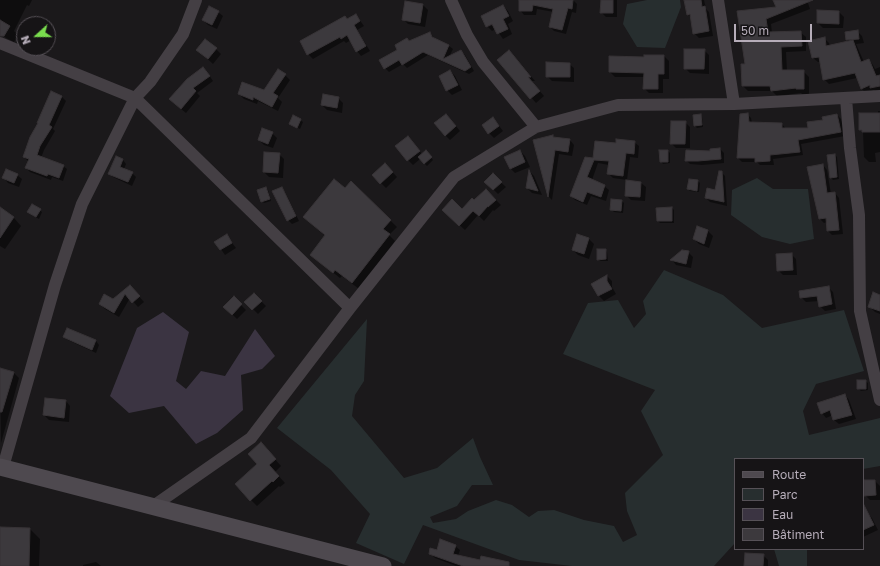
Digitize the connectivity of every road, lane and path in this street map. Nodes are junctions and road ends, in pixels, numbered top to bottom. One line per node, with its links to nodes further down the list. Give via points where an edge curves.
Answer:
1 (196, 0): 6 (street, via 183,34 150,82)
2 (451, 0): 9 (street, via 483,62)
3 (718, 0): 8 (street)
4 (0, 43): 6 (street)
5 (880, 96): 7 (street)
6 (135, 98): 10 (street); 12 (street, via 82,204)
7 (846, 98): 8 (street); 11 (street, via 859,215 860,311)
8 (734, 104): 9 (street, via 618,106)
9 (536, 127): 10 (street, via 454,177)
10 (350, 308): 13 (street, via 251,438)
11 (880, 400)
12 (2, 467): 13 (street)
13 (152, 507): 14 (street)
14 (383, 566)

